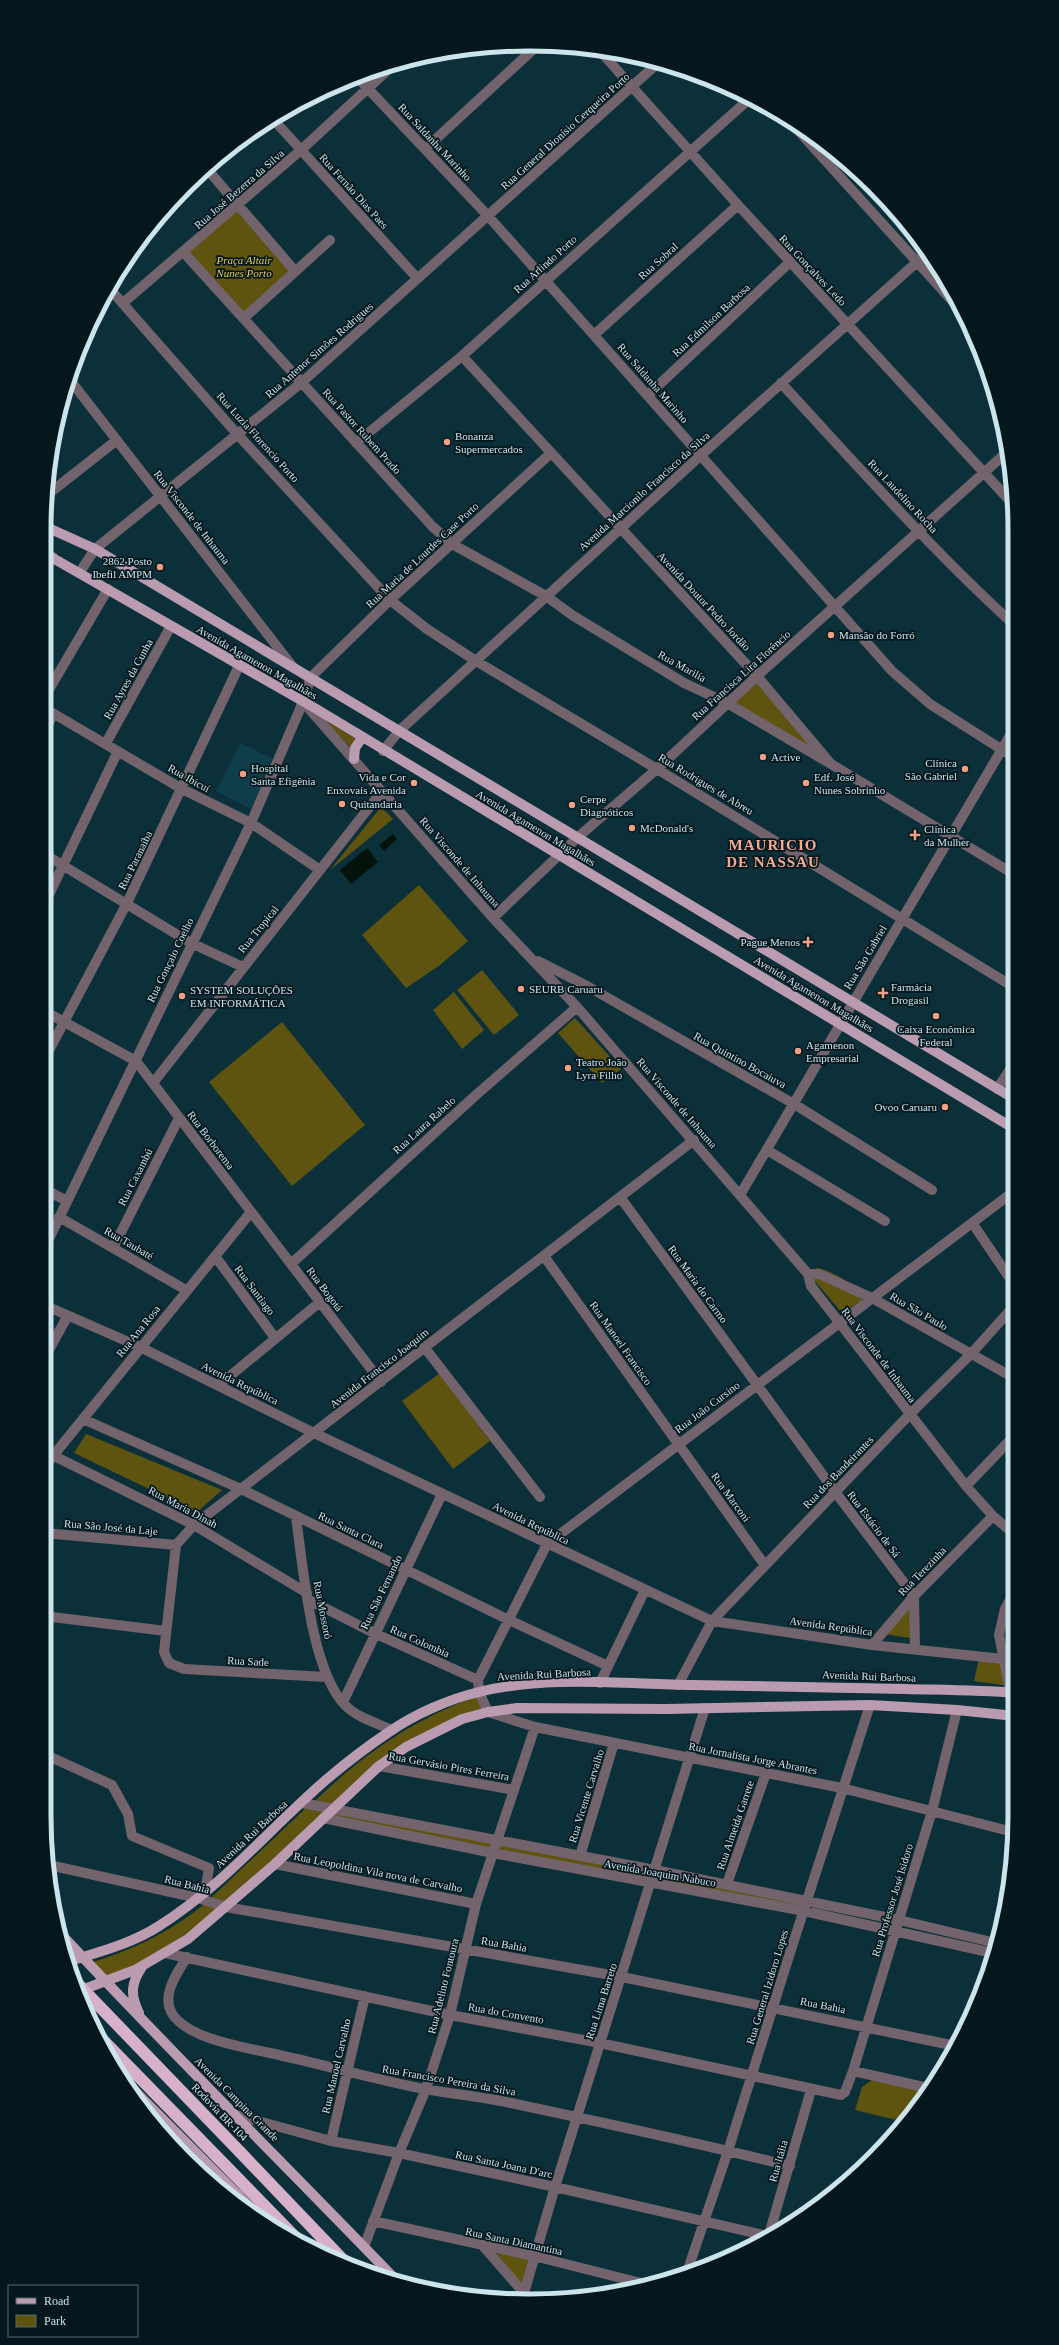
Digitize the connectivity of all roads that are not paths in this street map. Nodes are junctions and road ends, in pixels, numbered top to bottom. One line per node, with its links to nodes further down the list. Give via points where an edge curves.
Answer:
1 (531, 51): 11 (street)
2 (605, 57): 6 (street, Rua Gonçalves Ledo)
3 (654, 67): 6 (street, Rua General Dionísio Cerqueira Porto)
4 (383, 74): 7 (street, Rua José Bezerra da Silva)
5 (362, 81): 7 (street, Rua Saldanha Marinho)
6 (632, 87): 13 (street, Rua Gonçalves Ledo); 17 (street, Rua General Dionísio Cerqueira Porto)
7 (367, 88): 11 (street, Rua Saldanha Marinho); 12 (street, Rua José Bezerra da Silva)
8 (745, 102): 13 (street, Rua Arlindo Porto)
9 (277, 123): 12 (street, Rua Fernão Dias Paes)
10 (807, 140): 22 (street)
11 (425, 149): 17 (street, Rua Saldanha Marinho)
12 (301, 150): 16 (street, Rua José Bezerra da Silva); 24 (street, Rua Fernão Dias Paes)
13 (690, 151): 15 (street, Rua Gonçalves Ledo); 25 (street, Rua Arlindo Porto)
14 (210, 173): 16 (street)
15 (738, 205): 21 (street, Rua Gonçalves Ledo); 31 (street, Rua Sobral)
16 (237, 206): 19 (street, Rua José Bezerra da Silva); 23 (street)
17 (489, 217): 24 (street, Rua Antenor Simões Rodrigues); 25 (street, Rua Saldanha Marinho)
18 (330, 240): 23 (street)
19 (184, 252): 28 (street, Rua José Bezerra da Silva); 29 (street, Rua Pastor Rubem Prado)
20 (922, 257): 22 (street, Avenida Marcionilo Francisco da Silva)
21 (790, 262): 30 (street, Rua Gonçalves Ledo); 36 (street, Rua Edmilson Barbosa)
22 (917, 262): 27 (street); 30 (street, Avenida Marcionilo Francisco da Silva)
23 (295, 272): 29 (street)
24 (417, 278): 33 (street, Rua Antenor Simões Rodrigues)
25 (545, 279): 31 (street, Rua Saldanha Marinho); 32 (street, Rua Arlindo Porto)
26 (114, 293): 28 (street, Rua Luzia Florencio Porto)
27 (946, 295)
28 (123, 303): 37 (street, Rua Luzia Florencio Porto)
29 (244, 318): 33 (street, Rua Pastor Rubem Prado)
30 (847, 324): 34 (street, Avenida Marcionilo Francisco da Silva); 43 (street, Rua Gonçalves Ledo)
31 (594, 335): 36 (street, Rua Saldanha Marinho)
32 (462, 356): 39 (street, Rua Arlindo Porto); 40 (street, Avenida Doutor Pedro Jordão)
33 (302, 383): 37 (street, Rua Antenor Simões Rodrigues); 39 (street, Rua Pastor Rubem Prado)
34 (781, 383): 41 (street, Avenida Marcionilo Francisco da Silva); 49 (street, Rua Laudelino Rocha)
35 (73, 387): 38 (street, Rua Visconde de Inhauma)
36 (648, 395): 41 (street, Rua Saldanha Marinho)
37 (238, 435): 45 (street, Rua Antenor Simões Rodrigues); 56 (street, Rua Luzia Florencio Porto)
38 (117, 440): 44 (street); 45 (street, Rua Visconde de Inhauma)
39 (356, 443): 50 (street, Rua Pastor Rubem Prado, via 432,526)
40 (551, 453): 48 (street, Avenida Doutor Pedro Jordão); 50 (street, Rua Maria de Lourdes Case Porto)
41 (700, 456): 48 (street, Avenida Marcionilo Francisco da Silva); 57 (street, Rua Saldanha Marinho)
42 (1002, 456): 43 (street, Rua Francisca Lira Florêncio)
43 (983, 473): 46 (street, Rua Gonçalves Ledo); 49 (street, Rua Francisca Lira Florêncio)
44 (53, 491)
45 (161, 496): 51 (street, Rua Antenor Simões Rodrigues); 62 (street, Rua Visconde de Inhauma)
46 (1007, 498)
47 (51, 529): 51 (main road, Avenida Agamenon Magalhães)
48 (621, 529): 55 (street, Avenida Marcionilo Francisco da Silva); 63 (street, Avenida Doutor Pedro Jordão)
49 (919, 531): 57 (street, Rua Francisca Lira Florêncio); 58 (street, Rua Laudelino Rocha)
50 (452, 544): 55 (street, Rua Pastor Rubem Prado); 56 (street, Rua Maria de Lourdes Case Porto)
51 (95, 549): 53 (street, Rua Antenor Simões Rodrigues); 62 (main road, Avenida Agamenon Magalhães)
52 (51, 557): 53 (main road, Avenida Agamenon Magalhães)
53 (80, 572): 54 (main road, Avenida Agamenon Magalhães)
54 (108, 589): 59 (main road, Avenida Agamenon Magalhães); 65 (street)
55 (546, 596): 60 (street, Avenida Marcionilo Francisco da Silva); 67 (street, Rua Marilía, via 684,683)
56 (390, 600): 60 (street, Rua Rodrigues de Abreu, via 427,629); 64 (street, Rua Maria de Lourdes Case Porto)
57 (834, 608): 63 (street, Rua Francisca Lira Florêncio); 73 (street, Rua Saldanha Marinho, via 911,689 930,704)
58 (1008, 619)
59 (171, 626): 61 (main road, Avenida Agamenon Magalhães); 72 (street, Rua Ayres da Cunha)
60 (476, 661): 69 (street, Avenida Marcionilo Francisco da Silva); 79 (street, Rua Rodrigues de Abreu)
61 (240, 666): 66 (main road, Avenida Agamenon Magalhães); 80 (street, Rua Paranaíba)
62 (294, 669): 64 (main road, Avenida Agamenon Magalhães)
63 (757, 676): 67 (street, Rua Francisca Lira Florêncio); 78 (street, Avenida Doutor Pedro Jordão)
64 (311, 677): 66 (street, Rua Gonçalo Coelho); 69 (main road, Avenida Agamenon Magalhães)
65 (51, 686)
66 (302, 701): 70 (main road, Avenida Agamenon Magalhães); 77 (street, Rua Visconde de Inhauma); 82 (street, Rua Gonçalo Coelho)
67 (727, 703): 78 (street, Rua Marilía); 79 (street, Rua Francisca Lira Florêncio)
68 (51, 713): 72 (street, Rua Ibicuí)
69 (399, 731): 75 (street, Avenida Marcionilo Francisco da Silva); 84 (main road, Avenida Agamenon Magalhães)
70 (362, 738): 75 (main road, Avenida Agamenon Magalhães); 77 (main road, via 355,748)
71 (1008, 739): 73 (street, Rua São Gabriel)
72 (106, 743): 74 (street, Rua Ibicuí)
73 (1002, 749): 76 (street, Rua Saldanha Marinho); 83 (street, Rua São Gabriel)
74 (118, 751): 80 (street, Rua Ibicuí); 87 (street)
75 (382, 751): 85 (main road, Avenida Agamenon Magalhães)
76 (1008, 753)
77 (354, 759): 81 (street, Rua Visconde de Inhauma)
78 (831, 764): 83 (street, Avenida Doutor Pedro Jordão)
79 (657, 769): 84 (street, Rua Francisca Lira Florêncio); 93 (street, Rua Rodrigues de Abreu)
80 (182, 789): 82 (street, Rua Ibicuí); 91 (street, Rua Paranaíba)
81 (382, 791): 88 (street, Rua Tropical); 92 (street, Rua Visconde de Inhauma)
82 (251, 823): 88 (street, Rua Ibicuí); 94 (street, Rua Gonçalo Coelho)
83 (950, 836): 89 (street, Avenida Doutor Pedro Jordão); 93 (street, Rua São Gabriel)
84 (578, 837): 85 (street, Rua Francisca Lira Florêncio); 98 (main road, Avenida Agamenon Magalhães)
85 (558, 856): 92 (street, Rua Francisca Lira Florêncio); 102 (main road, Avenida Agamenon Magalhães)
86 (51, 858): 87 (street)
87 (64, 864): 90 (street); 91 (street)
88 (320, 870): 96 (street, Rua Tropical)
89 (1008, 872)
90 (51, 891)
91 (126, 904): 94 (street); 101 (street, Rua Paranaíba)
92 (493, 918): 95 (street, Rua Visconde de Inhauma)
93 (902, 918): 97 (street, Rua Rodrigues de Abreu); 98 (street, Rua São Gabriel)
94 (191, 943): 96 (street); 104 (street, Rua Gonçalo Coelho)
95 (531, 958): 99 (street, Rua Visconde de Inhauma); 109 (street, Rua Quintino Bocaiuva, via 587,986)
96 (243, 967): 106 (street, Rua Tropical)
97 (1008, 984)
98 (853, 1002): 102 (street, Rua São Gabriel); 107 (main road, Avenida Agamenon Magalhães)
99 (577, 1007): 112 (street, Rua Visconde de Inhauma); 128 (street, Rua Laura Rabelo, via 476,1095)
100 (51, 1015): 101 (street)
101 (62, 1022): 103 (street, Rua Paranaíba); 104 (street)
102 (840, 1023): 109 (street, Rua São Gabriel); 111 (main road, Avenida Agamenon Magalhães)
103 (51, 1045)
104 (136, 1061): 106 (street, Rua Borborema); 119 (street, Rua Gonçalo Coelho)
105 (1008, 1072): 107 (street)
106 (153, 1083): 110 (street, Rua Borborema)
107 (997, 1089): 108 (main road, Avenida Agamenon Magalhães)
108 (1008, 1095)
109 (794, 1104): 113 (street, Rua São Gabriel); 114 (street, Rua Quintino Bocaiuva)
110 (179, 1118): 120 (street, Rua Borborema); 125 (street, Rua Caxambú)
111 (1008, 1125)
112 (694, 1140): 116 (street, Rua Visconde de Inhauma); 117 (street, Avenida Francisco Joaquim)
113 (767, 1150): 116 (street, Rua São Gabriel); 122 (street)
114 (932, 1190)
115 (51, 1192): 119 (street)
116 (740, 1195): 129 (street, Rua Visconde de Inhauma)
117 (620, 1197): 127 (street, Avenida Francisco Joaquim); 146 (street, Rua Maria do Carmo)
118 (1008, 1198): 123 (street, Rua João Cursino)
119 (67, 1201): 121 (street, Rua Gonçalo Coelho)
120 (251, 1212): 126 (street, Rua Ana Rosa); 128 (street, Rua Bogotá)
121 (59, 1217): 124 (street, Rua Gonçalo Coelho); 125 (street, Rua Taubaté)
122 (885, 1221)
123 (973, 1224): 130 (street); 132 (street, Rua João Cursino)
124 (51, 1234)
125 (113, 1248): 131 (street, Rua Taubaté)
126 (214, 1256): 131 (street, Rua Ana Rosa); 138 (street, Rua Santiago)
127 (544, 1256): 141 (street, Avenida Francisco Joaquim); 151 (street, Rua Manoel Francisco)
128 (291, 1264): 133 (street, Rua Bogotá)
129 (808, 1274): 132 (street, Rua São Paulo, via 819,1274); 137 (street, Rua Visconde de Inhauma, via 811,1286)
130 (1008, 1275)
131 (186, 1290): 140 (street, Rua Ana Rosa)
132 (872, 1298): 137 (street, Rua João Cursino); 142 (street, Rua São Paulo)
133 (320, 1302): 138 (street); 144 (street, Rua Bogotá)
134 (51, 1308): 136 (street, Avenida República)
135 (1008, 1313): 142 (street, Rua dos Bandeirantes)
136 (68, 1317): 139 (street); 140 (street, Avenida República)
137 (839, 1323): 146 (street, Rua João Cursino); 147 (street, Rua Visconde de Inhauma)
138 (275, 1338): 145 (street)
139 (51, 1347)
140 (140, 1348): 145 (street, Avenida República); 148 (street, Rua Ana Rosa)
141 (426, 1348): 144 (street, Avenida Francisco Joaquim); 159 (street)
142 (971, 1354): 143 (street, Rua São Paulo); 147 (street, Rua dos Bandeirantes)
143 (1008, 1375)
144 (381, 1382): 149 (street, Avenida Francisco Joaquim)
145 (219, 1385): 149 (street, Avenida República)
146 (756, 1385): 151 (street, Rua João Cursino); 157 (street, Rua Estácio de Sá)
147 (909, 1415): 155 (street, Rua Visconde de Inhauma); 157 (street, Rua dos Bandeirantes)
148 (83, 1419): 153 (street, Rua Ana Rosa); 156 (street, Rua Santa Clara)
149 (314, 1433): 156 (street, Avenida Francisco Joaquim); 158 (street, Avenida República)
150 (1008, 1442): 155 (street)
151 (678, 1444): 165 (street, Rua João Cursino); 167 (street, Rua Marconi)
152 (51, 1454): 153 (street, Rua Maria Dinah)
153 (54, 1455): 154 (street, Rua Ana Rosa); 162 (street, Rua Maria Dinah)
154 (51, 1459)
155 (966, 1486): 160 (street, Rua Visconde de Inhauma)
156 (241, 1489): 161 (street, Rua Santa Clara); 162 (street, Avenida Francisco Joaquim)
157 (836, 1493): 167 (street, Rua dos Bandeirantes); 170 (street, Rua Estácio de Sá)
158 (442, 1494): 165 (street, Avenida República); 168 (street, Rua São Fernando)
159 (540, 1497)
160 (993, 1516): 163 (street, Rua Visconde de Inhauma); 170 (street, Rua Terezinha)
161 (296, 1517): 168 (street, Rua Santa Clara); 171 (street, Rua Mossoró)
162 (194, 1525): 166 (street, Avenida Francisco Joaquim); 171 (street, Rua Maria Dinah)
163 (1008, 1529)
164 (51, 1534): 166 (street, Rua São José da Laje)
165 (547, 1544): 169 (street, Avenida República); 174 (street, Rua João Cursino)
166 (176, 1545): 176 (street)
167 (764, 1564): 175 (street, Rua dos Bandeirantes)
168 (405, 1570): 174 (street, Rua Santa Clara); 177 (street, Rua São Fernando)
169 (646, 1590): 175 (street, Avenida República); 181 (street)
170 (914, 1596): 178 (street, Rua Terezinha); 179 (street)
171 (308, 1597): 177 (street, Rua Colombia); 183 (street, Rua Mossoró)
172 (1008, 1605): 180 (street, via 1000,1623)
173 (51, 1617): 176 (street)
174 (508, 1620): 181 (street, Rua Santa Clara); 184 (street, Rua João Cursino)
175 (712, 1621): 178 (street, Avenida República); 186 (street, Rua dos Bandeirantes)
176 (166, 1631): 183 (street, Rua Sade, via 164,1652 169,1663 184,1669)
177 (374, 1633): 184 (street, Rua Colombia); 189 (street, Rua São Fernando)
178 (872, 1645): 179 (street, Avenida República)
179 (915, 1649): 180 (street, Avenida República)
180 (1003, 1659): 182 (street)
181 (608, 1666): 185 (street)
182 (1008, 1676)
183 (326, 1677): 189 (street, Rua Mossoró)
184 (478, 1680): 187 (street)
185 (600, 1683): 186 (main road, Avenida Rui Barbosa); 187 (main road, Avenida Rui Barbosa, via 511,1686)
186 (678, 1685): 188 (main road, Avenida Rui Barbosa)
187 (479, 1692): 193 (street); 196 (main road, Avenida Rui Barbosa, via 447,1702)
188 (1008, 1693)
189 (343, 1702): 196 (street, Rua Mossoró, via 361,1716)
190 (870, 1705): 191 (main road); 192 (main road); 202 (street, Rua General Izidoro Lopes)
191 (705, 1708): 193 (main road, via 600,1710 545,1707); 199 (street, Rua Lima Barreto)
192 (957, 1710): 194 (main road); 206 (street, Rua Professor José Isidoro)
193 (488, 1712): 195 (street, Rua Jornalista Jorge Abrantes); 200 (main road, via 462,1719 437,1730)
194 (1008, 1715)
195 (535, 1727): 197 (street, Rua Jornalista Jorge Abrantes); 203 (street, Rua Adelino Fontoura)
196 (392, 1730): 204 (main road, Avenida Rui Barbosa, via 350,1761)
197 (614, 1743): 199 (street, Rua Jornalista Jorge Abrantes); 211 (street, Rua Vicente Carvalho)
198 (51, 1757): 217 (street, via 112,1785 128,1814 132,1836 209,1868)
199 (689, 1758): 201 (street, Rua Jornalista Jorge Abrantes); 214 (street, Rua Lima Barreto)
200 (379, 1766): 203 (street, Rua Gervásio Pires Ferreira); 205 (main road)
201 (766, 1773): 202 (street, Rua Jornalista Jorge Abrantes); 216 (street, Rua Almeida Garrete)
202 (842, 1788): 206 (street, Rua Jornalista Jorge Abrantes); 218 (street, Rua General Izidoro Lopes)
203 (514, 1790): 209 (street, Rua Adelino Fontoura)
204 (302, 1803): 205 (street, Avenida Joaquim Nabuco); 217 (main road, Avenida Rui Barbosa, via 234,1868)
205 (333, 1808): 207 (main road); 209 (street, Avenida Joaquim Nabuco)
206 (932, 1811): 208 (street, Rua Jornalista Jorge Abrantes); 222 (street, Rua Professor José Isidoro)
207 (323, 1818): 210 (street, Avenida Joaquim Nabuco); 212 (main road)
208 (1008, 1831)
209 (497, 1841): 210 (street, Rua Adelino Fontoura); 211 (street, Avenida Joaquim Nabuco)
210 (492, 1853): 215 (street, Avenida Joaquim Nabuco); 219 (street, Rua Adelino Fontoura)
211 (580, 1856): 214 (street, Avenida Joaquim Nabuco)
212 (275, 1864): 219 (street, Rua Leopoldina Vila nova de Carvalho); 220 (main road)
213 (54, 1866): 217 (street, Rua Bahia)
214 (655, 1870): 215 (street, Rua Lima Barreto); 216 (street, Avenida Joaquim Nabuco)
215 (651, 1884): 221 (street, Avenida Joaquim Nabuco); 232 (street, Rua Lima Barreto)
216 (727, 1884): 218 (street, Avenida Joaquim Nabuco)
217 (201, 1895): 220 (street, Rua Bahia); 228 (main road, Avenida Rui Barbosa, via 163,1924 136,1938)
218 (807, 1900): 221 (street, Rua General Izidoro Lopes); 222 (street, Avenida Joaquim Nabuco)
219 (476, 1904): 225 (street, Rua Adelino Fontoura)
220 (226, 1907): 225 (street, Rua Bahia); 227 (main road, via 188,1939)
221 (804, 1911): 222 (street, Avenida Joaquim Nabuco); 237 (street, Rua General Izidoro Lopes)
222 (897, 1925): 224 (street, Avenida Joaquim Nabuco); 226 (street, Avenida Joaquim Nabuco); 240 (street, Rua Professor José Isidoro)
223 (68, 1941): 228 (main road, Avenida Campina Grande)
224 (991, 1942)
225 (464, 1949): 232 (street, Rua Bahia); 238 (street, Rua Adelino Fontoura)
226 (988, 1952)
227 (165, 1953): 229 (street, Rua do Convento); 231 (main road)
228 (83, 1957): 230 (main road, Avenida Rui Barbosa); 233 (main road, Avenida Campina Grande)
229 (187, 1957): 236 (street, Rua do Convento); 245 (street, Rua Francisco Pereira da Silva, via 168,1993 168,2005 179,2021 204,2035 239,2047)
230 (73, 1960)
231 (143, 1965): 233 (main road); 239 (main road, via 132,1984 132,1993)
232 (622, 1977): 237 (street, Rua Bahia); 241 (street, Rua Lima Barreto)
233 (105, 1982): 234 (main road); 239 (main road, Avenida Campina Grande)
234 (83, 1989)
235 (84, 1990): 268 (highway, Rodovia BR-104, bridge)
236 (365, 1996): 238 (street, Rua do Convento); 245 (street, Rua Manoel Carvalho)
237 (773, 2007): 240 (street, Rua Bahia); 246 (street, Rua General Izidoro Lopes)
238 (450, 2015): 241 (street, Rua do Convento); 248 (street, Rua Adelino Fontoura)
239 (142, 2020): 252 (main road, Avenida Campina Grande)
240 (866, 2026): 242 (street, Rua Bahia); 244 (street, Rua Professor José Isidoro)
241 (600, 2043): 246 (street, Rua do Convento); 253 (street, Rua Lima Barreto)
242 (950, 2045)
243 (112, 2049): 263 (highway)
244 (854, 2071): 247 (street); 250 (street, Rua Professor José Isidoro)
245 (347, 2073): 248 (street, Rua Francisco Pereira da Silva); 254 (street, Rua Manoel Carvalho)
246 (751, 2077): 249 (street, Rua do Convento); 255 (street, Rua General Izidoro Lopes)
247 (923, 2087)
248 (426, 2089): 253 (street, Rua Francisco Pereira da Silva, via 497,2100); 256 (street, Rua Adelino Fontoura)
249 (811, 2090): 250 (street, Rua do Convento); 257 (street, Rua Itália)
250 (842, 2095)
251 (157, 2115): 259 (main road)
252 (236, 2115): 254 (street, Rua Santa Joana D'arc); 266 (main road, Avenida Campina Grande)
253 (577, 2117): 255 (street, Rua Francisco Pereira da Silva); 258 (street, Rua Lima Barreto)
254 (331, 2141): 256 (street, Rua Santa Joana D'arc)
255 (728, 2151): 257 (street, Rua Francisco Pereira da Silva); 262 (street, Rua General Izidoro Lopes)
256 (399, 2153): 258 (street, Rua Santa Joana D'arc); 261 (street, Rua Adelino Fontoura)
257 (790, 2166): 264 (street, Rua Itália)
258 (555, 2187): 262 (street, Rua Santa Joana D'arc); 269 (street, Rua Lima Barreto)
259 (239, 2194): 260 (main road)
260 (244, 2199)
261 (373, 2221): 266 (street, Rua Adelino Fontoura); 267 (street, Rua Santa Diamantina)
262 (705, 2222): 265 (street, Rua Santa Joana D'arc); 270 (street, Rua General Izidoro Lopes)
263 (287, 2228)
264 (770, 2229)
265 (760, 2235)
266 (364, 2246): 271 (main road, Avenida Campina Grande)
267 (483, 2246): 269 (street, Rua Santa Diamantina); 273 (street)
268 (337, 2254)
269 (534, 2256): 272 (street, Rua Santa Diamantina); 274 (street, Rua Lima Barreto)
270 (689, 2267)
271 (390, 2273)
272 (637, 2282)
273 (520, 2294)
274 (523, 2294)

